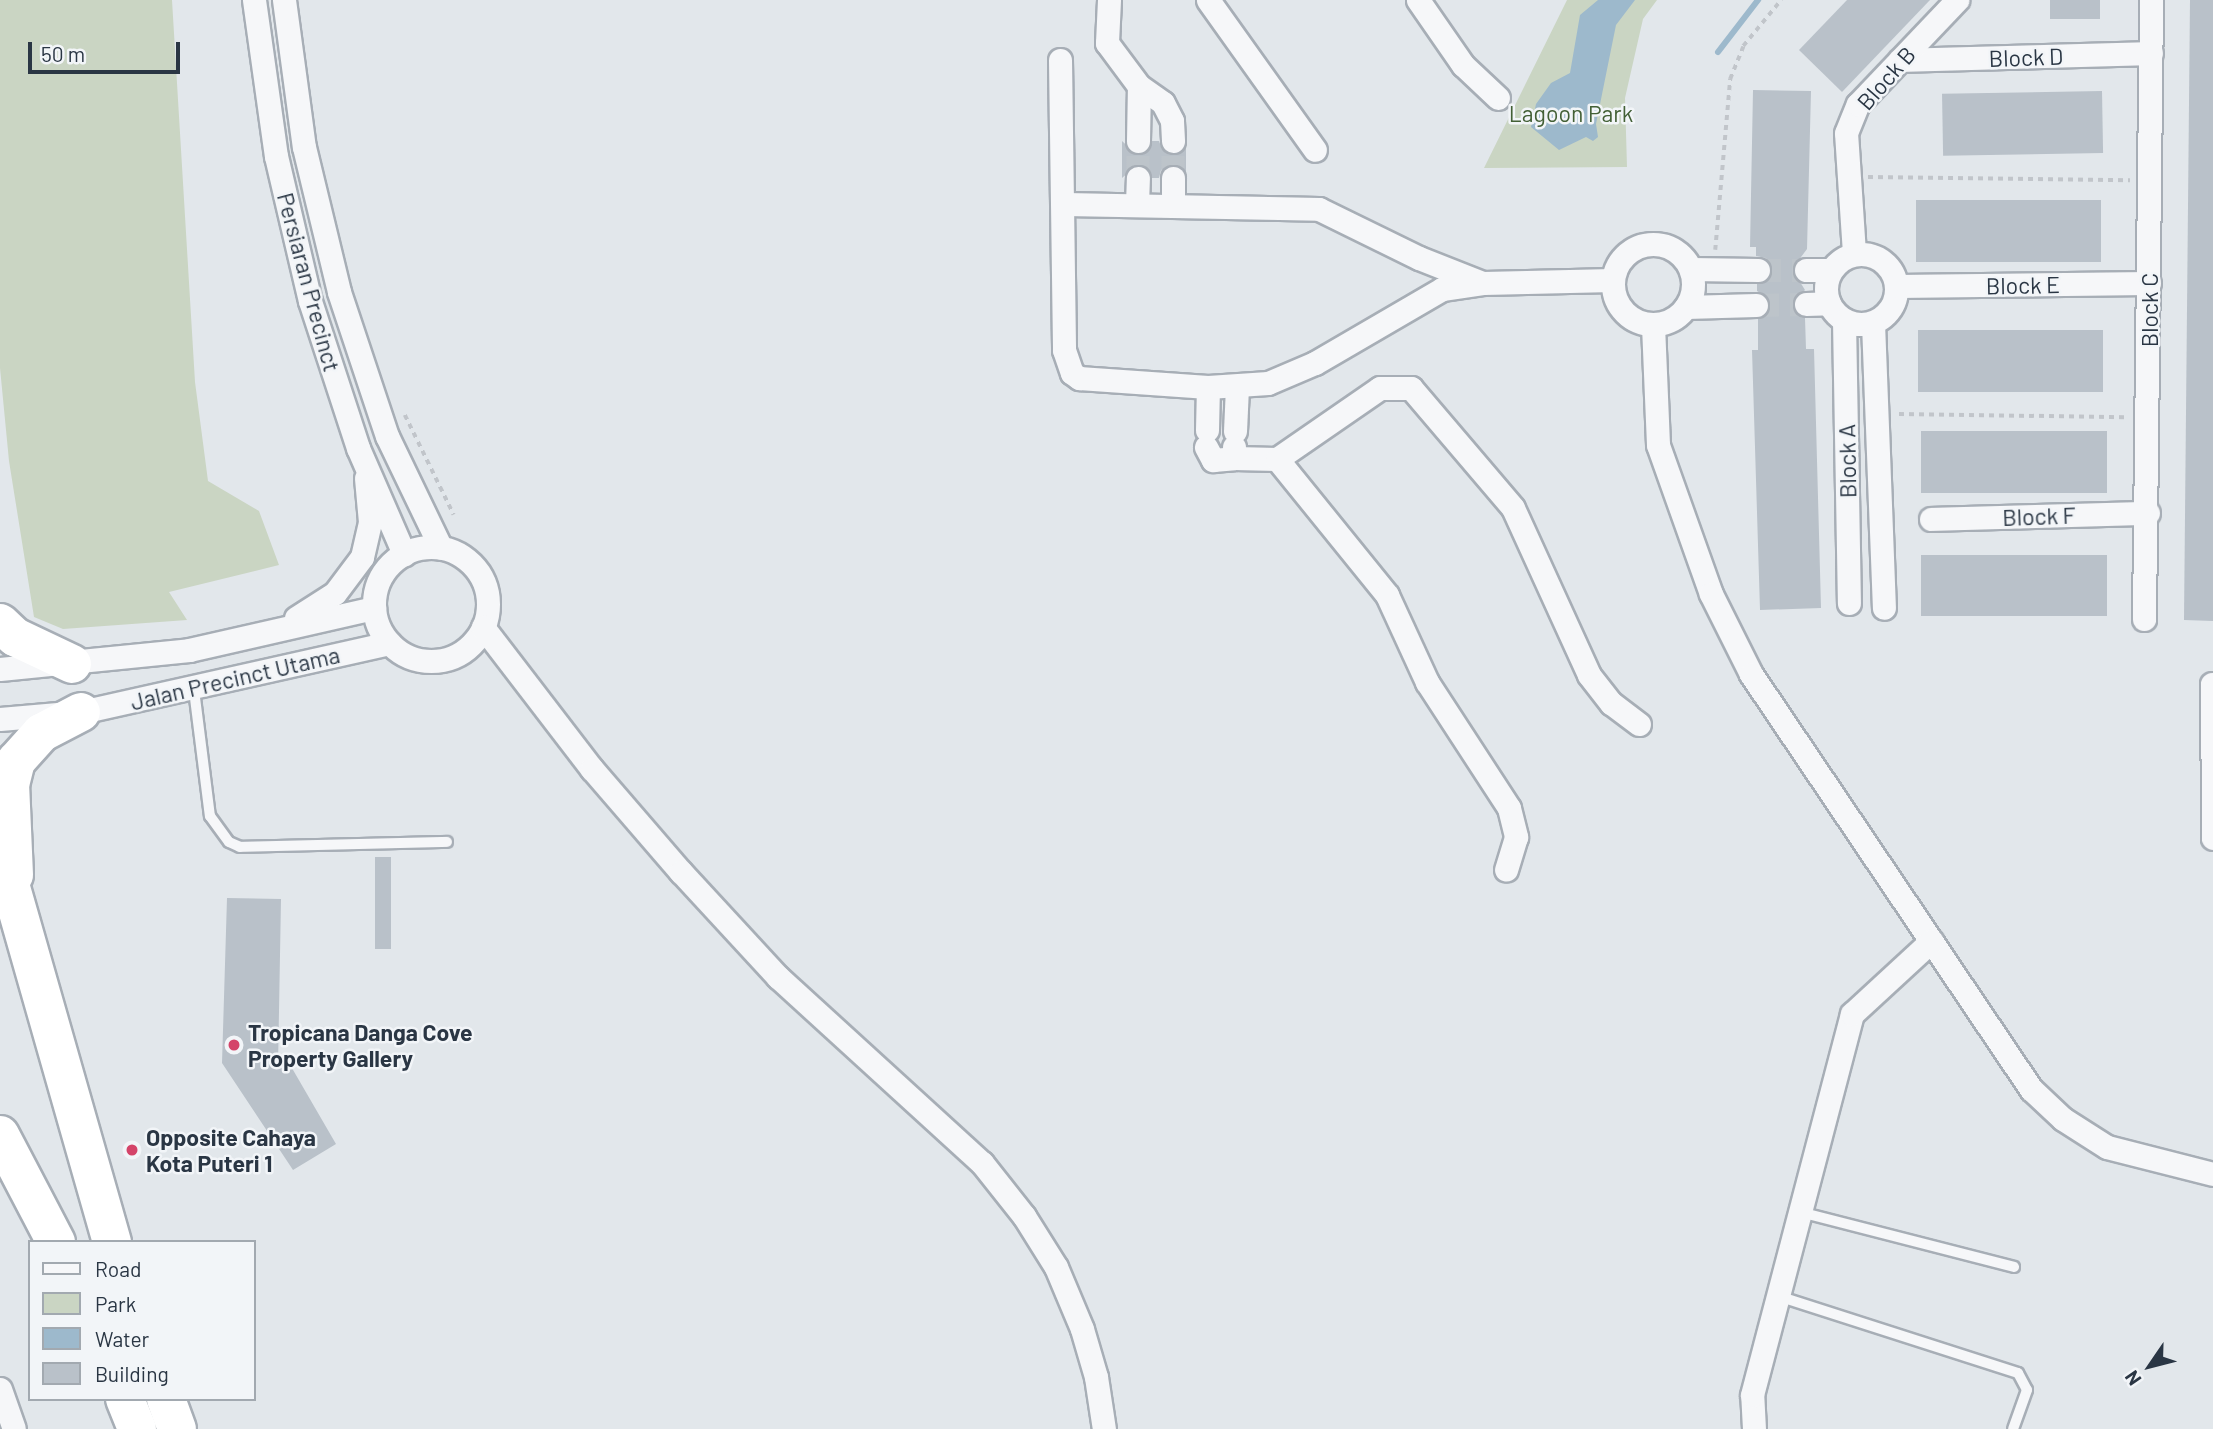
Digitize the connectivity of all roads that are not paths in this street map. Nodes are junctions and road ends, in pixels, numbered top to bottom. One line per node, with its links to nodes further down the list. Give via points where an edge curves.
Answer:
1 (254, 0): 40 (street, Persiaran Precinct, via 276,156 310,302)
2 (284, 0): 43 (street, Persiaran Precinct, via 304,147 338,292 387,436)
3 (1109, 0): 11 (street, via 1107,43)
4 (1208, 0): 15 (street)
5 (1957, 0): 10 (street, Block B)
6 (2151, 0): 8 (street, Block C)
7 (1422, 1): 12 (street, via 1463,65)
8 (2151, 53): 10 (street, Block D); 28 (street, Block C)
9 (1060, 60): 18 (street)
10 (1900, 60): 21 (street, Block B, via 1858,104 1846,133)
11 (1139, 86): 13 (street); 14 (street, via 1168,112)
12 (1498, 98)
13 (1138, 141)
14 (1173, 141)
15 (1315, 150)
16 (1138, 178): 19 (street)
17 (1173, 178): 20 (street)
18 (1065, 204): 19 (street); 36 (street, via 1064,350 1072,373 1089,381)
19 (1137, 204): 20 (street)
20 (1173, 204): 27 (street, via 1319,209 1419,258)
21 (1854, 253): 25 (street); 29 (street, via 1879,258 1894,275)
22 (1701, 269): 23 (street); 26 (street, via 1674,250 1648,244 1625,256); 32 (street)
23 (1758, 270)
24 (1806, 270): 25 (street)
25 (1832, 270): 33 (street, via 1826,292)
26 (1613, 280): 27 (street); 35 (street, via 1614,293 1628,316)
27 (1483, 282): 37 (street, via 1424,296 1315,363 1268,383)
28 (2149, 283): 29 (street, Block E); 41 (street, Block C)
29 (1896, 286): 34 (street, via 1891,308)
30 (1806, 304): 33 (street)
31 (1756, 305): 32 (street)
32 (1686, 307): 35 (street, via 1677,317)
33 (1837, 312): 34 (street); 45 (street, Block A)
34 (1873, 323): 47 (street)
35 (1653, 325): 65 (street, via 1658,445 1729,634)
36 (1208, 387): 37 (street); 38 (street, via 1207,438 1213,460)
37 (1237, 387): 38 (street)
38 (1234, 445): 39 (street)
39 (1277, 458): 59 (street, via 1380,388 1411,388 1513,508 1589,675 1611,704); 63 (street, via 1387,595 1427,682 1509,808 1516,837)
40 (364, 462): 44 (street, Persiaran Precinct); 51 (street, via 370,522 354,572 325,601)
41 (2148, 513): 42 (street, Block F); 48 (street, Block C)
42 (1930, 519)
43 (441, 548): 44 (street); 50 (street, via 467,560 477,571 488,598)
44 (404, 554): 46 (street, via 385,571)
45 (1849, 603)
46 (374, 608): 51 (street, Jalan Precinct Utama); 52 (street)
47 (1884, 608)
48 (2144, 619)
49 (0, 623): 53 (highway, via 15,637)
50 (484, 627): 52 (street, via 466,649 441,660 413,658); 81 (street, via 592,769 690,882 778,977 982,1163 1024,1216 1056,1267 1082,1329)
51 (275, 630): 53 (street, Jalan Precinct Utama, via 190,650)
52 (389, 643): 56 (street, Jalan Precinct Utama)
53 (72, 664): 54 (street, Jalan Precinct Utama)
54 (0, 669)
55 (2212, 684): 60 (street)
56 (194, 690): 57 (street, Jalan Precinct Utama); 61 (lane, via 210,816 229,842 240,848)
57 (80, 712): 58 (street, Jalan Precinct Utama); 64 (highway, via 30,742 13,771 10,802)
58 (0, 719)
59 (1639, 724)
60 (2213, 838)
61 (447, 842)
62 (0, 849): 64 (highway)
63 (1506, 870)
64 (16, 909): 67 (highway)
65 (1931, 941): 69 (street, via 2031,1089 2063,1119 2107,1147); 70 (street, via 1852,1014)
66 (0, 943): 67 (highway)
67 (60, 1065): 72 (highway)
68 (0, 1135): 71 (highway)
69 (2213, 1174)
70 (1800, 1212): 73 (lane); 74 (street)
71 (55, 1240)
72 (111, 1240)
73 (2014, 1267)
74 (1778, 1296): 82 (street, via 1752,1395); 83 (lane, via 2018,1373 2027,1390)
75 (0, 1389): 78 (street)
76 (126, 1401): 79 (highway)
77 (167, 1401): 80 (highway)
78 (15, 1429)
79 (137, 1429)
80 (177, 1429)
81 (1104, 1429)
82 (1754, 1429)
83 (2013, 1429)

